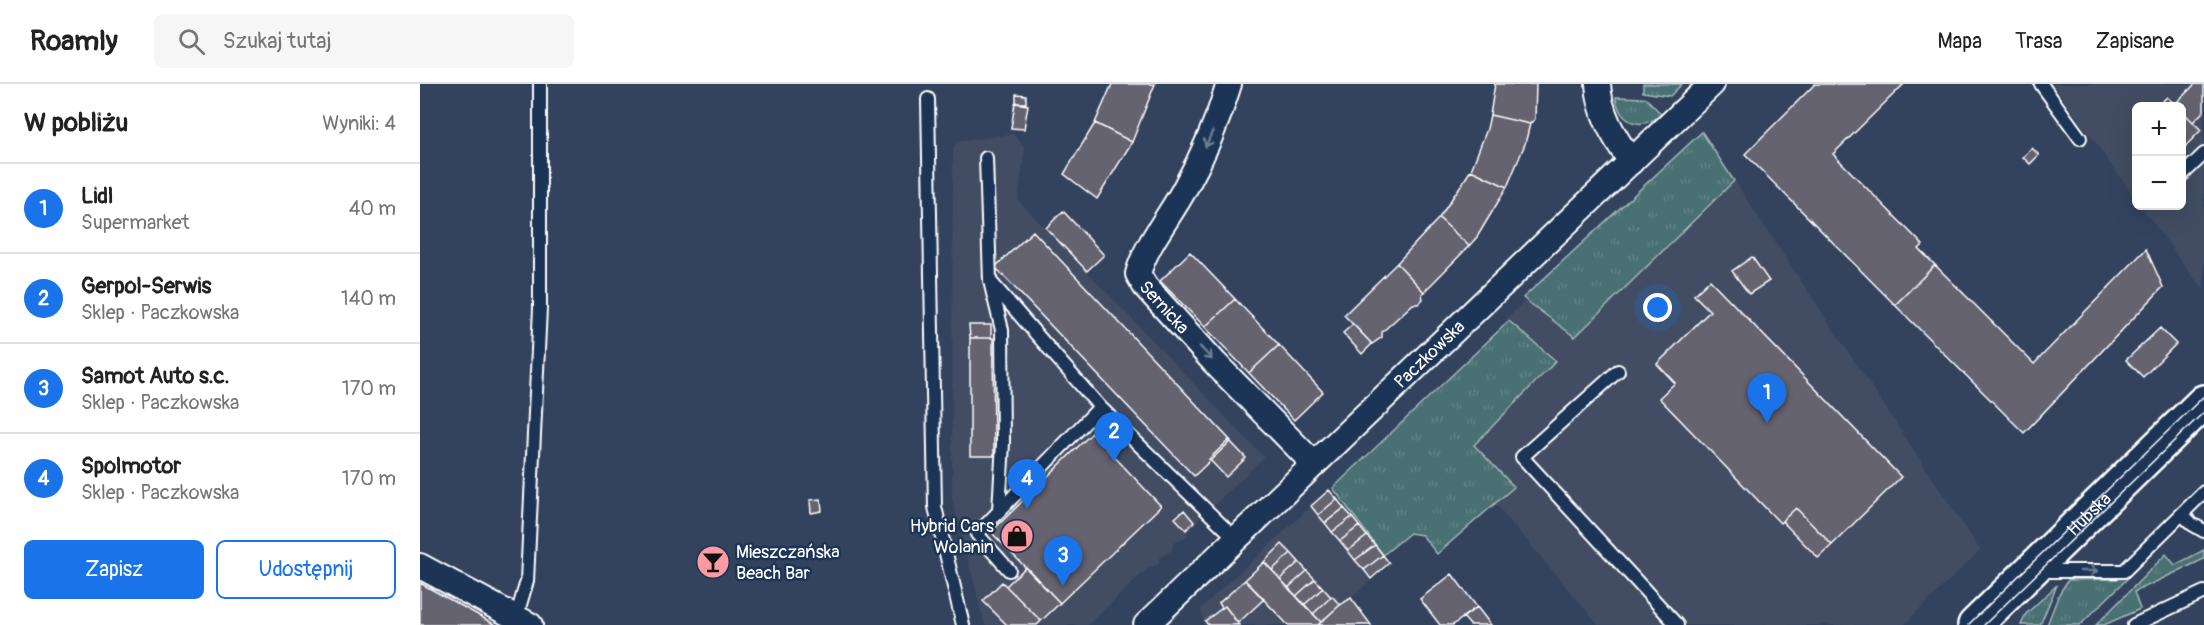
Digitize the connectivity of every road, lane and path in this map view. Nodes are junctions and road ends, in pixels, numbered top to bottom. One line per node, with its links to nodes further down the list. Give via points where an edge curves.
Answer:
1 (540, 84): 26 (lane, via 540,309)
2 (1229, 84): 16 (street, Sernicka, one-way to 16, via 1207,145 1138,274 1215,363)
3 (1598, 84): 10 (street, via 1602,111)
4 (1712, 84): 10 (street, Paczkowska)
5 (2040, 84): 7 (lane)
6 (928, 99): 29 (lane, via 935,507)
7 (2079, 138)
8 (2204, 154): 11 (lane)
9 (986, 158): 12 (lane)
10 (1631, 162): 16 (street, Paczkowska)
11 (2186, 170)
12 (990, 281): 15 (lane); 18 (lane, via 1002,330)
13 (1618, 371): 30 (lane, via 1522,457)
14 (2204, 402): 24 (street, Hubska)
15 (1100, 407): 18 (lane); 21 (lane)
16 (1314, 464): 21 (street, Paczkowska)
17 (2204, 492): 19 (lane)
18 (999, 510): 23 (lane, via 977,534)
19 (2182, 514): 20 (lane); 24 (lane, one-way to 19, via 2124,572)
20 (2204, 531)
21 (1236, 539): 28 (street, Paczkowska)
22 (420, 566): 26 (street)
23 (1009, 570)
24 (2030, 571): 27 (street, Hubska)
25 (2204, 592): 31 (lane)
26 (523, 622)
27 (1980, 623)
28 (1148, 624)
29 (963, 625)
30 (1677, 625)
31 (2134, 625)

